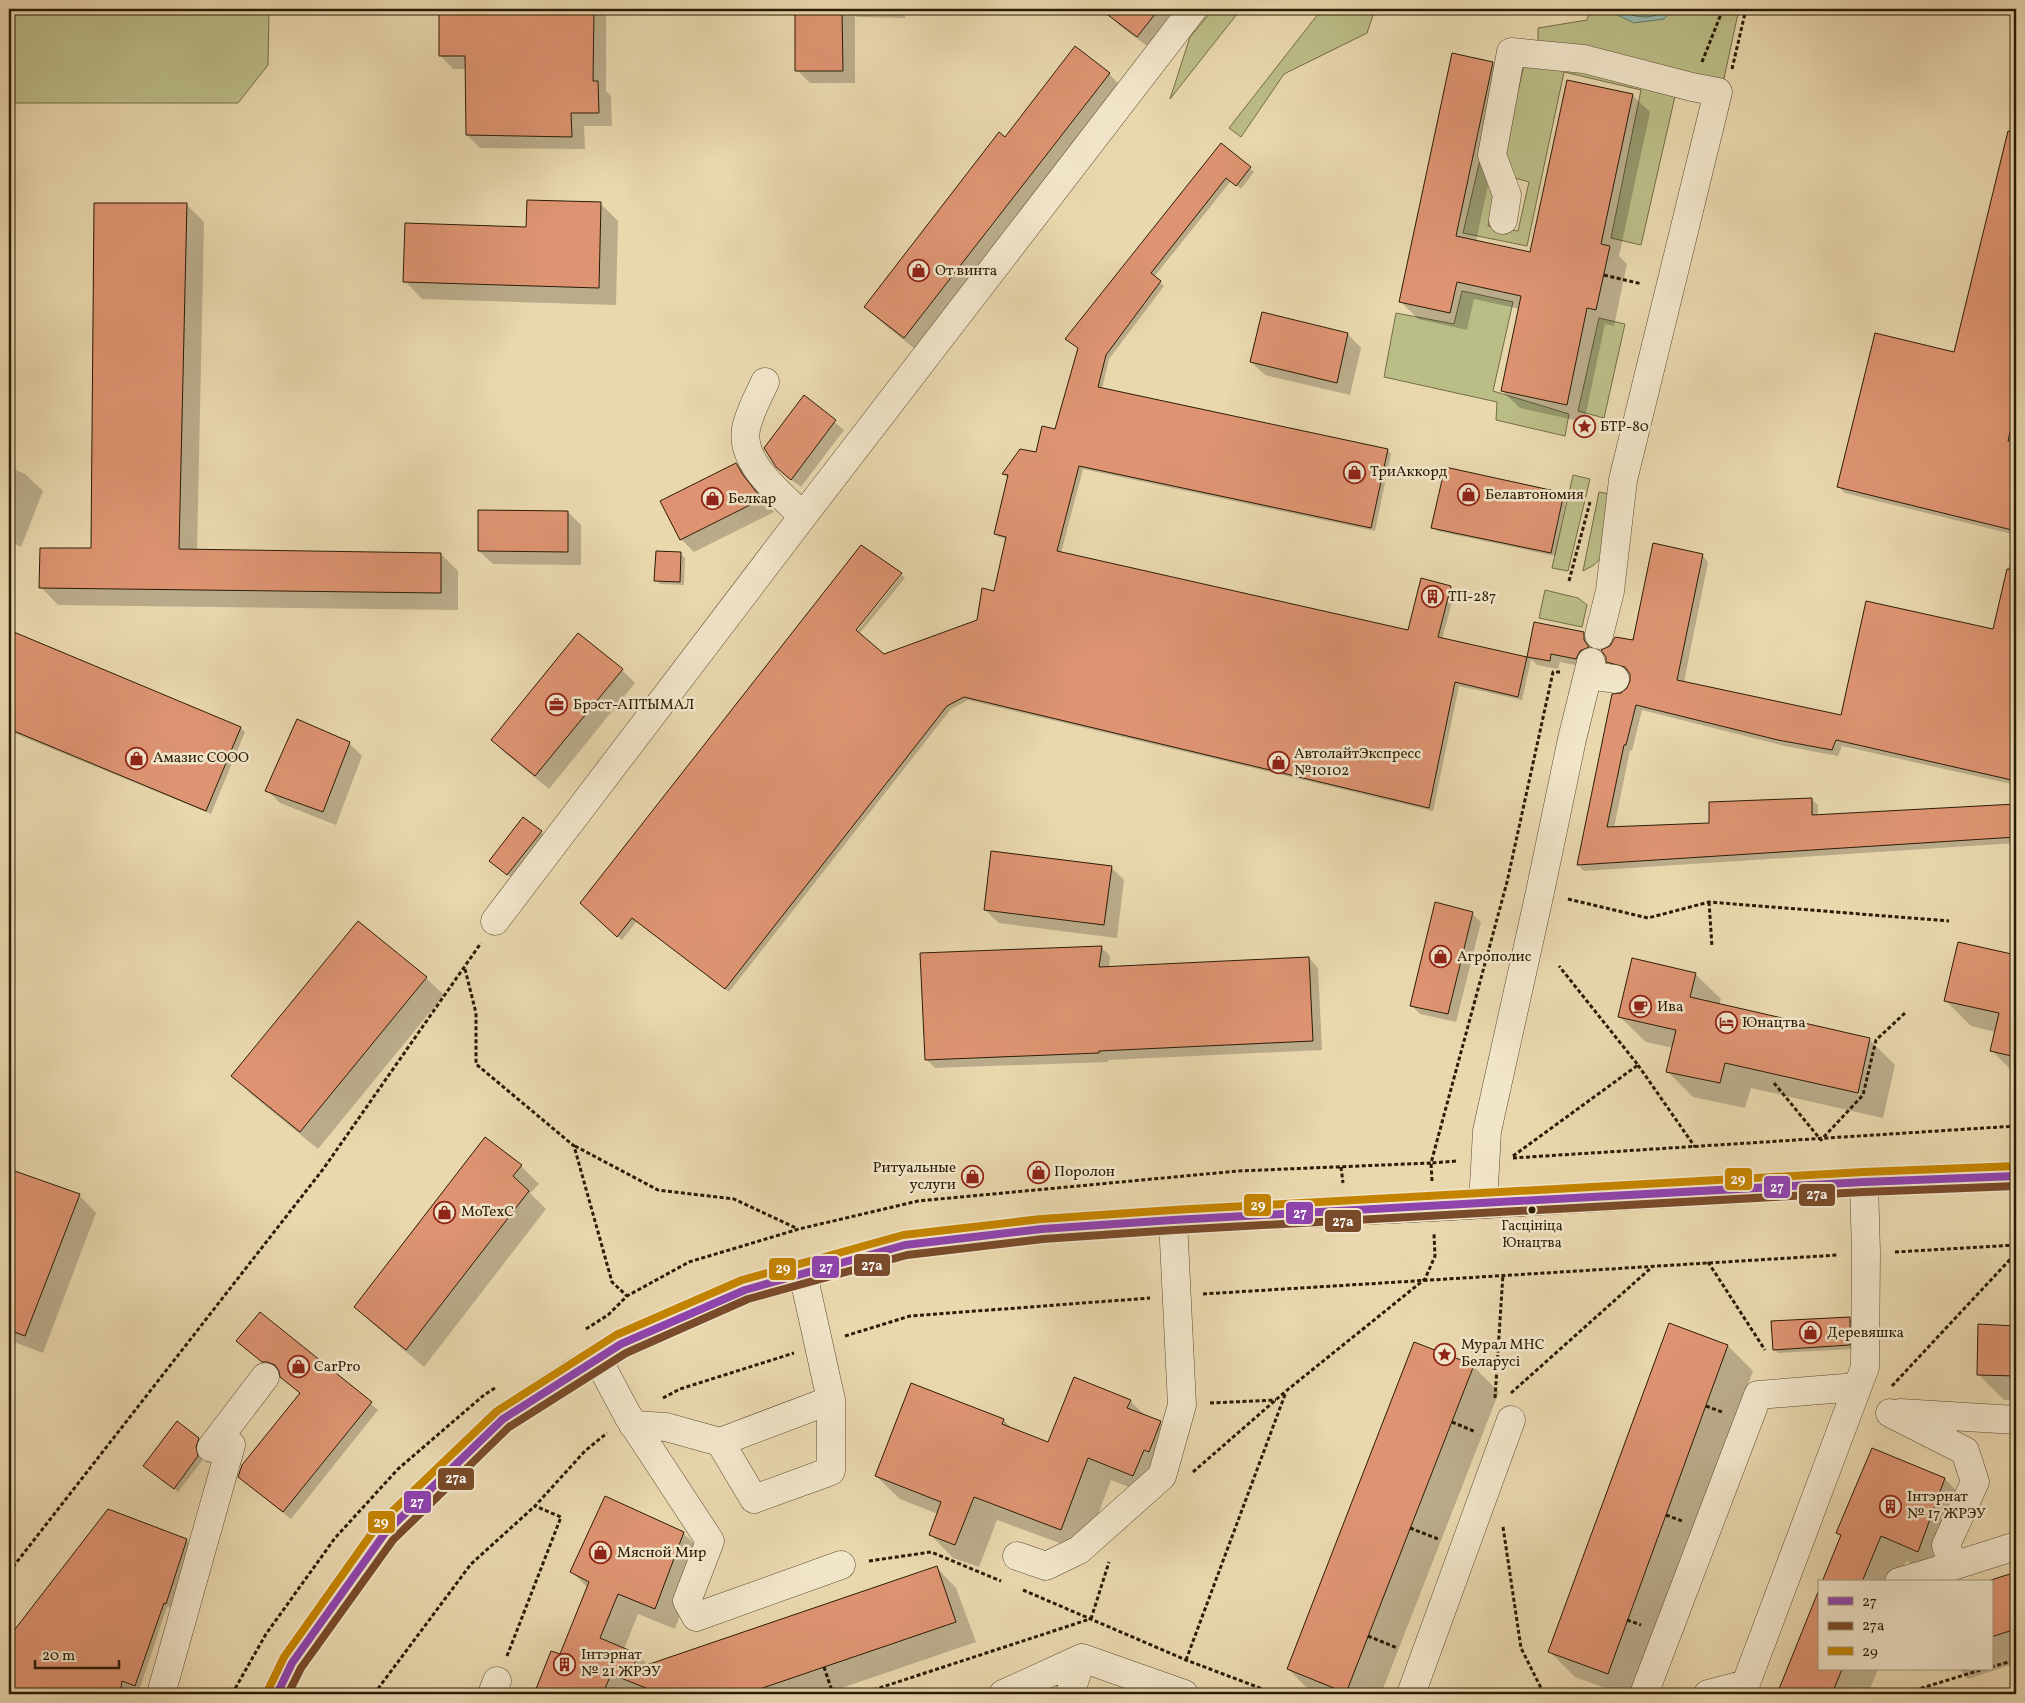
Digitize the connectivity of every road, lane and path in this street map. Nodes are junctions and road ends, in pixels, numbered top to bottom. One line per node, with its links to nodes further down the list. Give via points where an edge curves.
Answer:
1 (1193, 9): 11 (lane)
2 (1723, 9): 4 (path)
3 (1746, 9): 5 (path)
4 (1699, 68)
5 (1731, 72)
6 (1503, 220): 8 (lane, via 1507,195 1492,155 1511,52 1584,59 1718,92)
7 (1604, 275): 8 (path)
8 (1669, 291): 13 (lane, via 1623,480 1610,591)
9 (765, 382): 11 (lane, via 746,429 748,448 755,466)
10 (1591, 498): 12 (path)
11 (803, 516): 18 (lane)
12 (1570, 581)
13 (1599, 635)
14 (1589, 670): 15 (lane); 16 (lane); 34 (path, via 1553,672 1507,882 1431,1162 1238,1171 918,1201)
15 (1615, 679)
16 (1540, 892): 17 (path, via 1648,918); 32 (lane, via 1487,1131)
17 (1709, 902): 19 (path); 20 (path)
18 (495, 921): 22 (path)
19 (1949, 921)
20 (1712, 947)
21 (1559, 966): 24 (path)
22 (464, 969): 28 (path, via 476,1014 476,1064); 74 (path, via 324,1168)
23 (1905, 1013): 27 (path, via 1876,1040 1863,1095)
24 (1638, 1066): 29 (path); 29 (path, via 1510,1158)
25 (1774, 1083): 27 (path)
26 (2016, 1126): 27 (path)
27 (1820, 1140): 29 (path)
28 (574, 1146): 34 (path, via 658,1190 734,1198); 44 (path, via 612,1282)
29 (1695, 1147)
30 (2016, 1176): 31 (main road)
31 (1864, 1182): 32 (main road); 37 (lane)
32 (1483, 1204): 33 (main road)
33 (1173, 1220): 41 (main road, via 1042,1229 905,1245); 45 (lane)
34 (799, 1229): 44 (path, via 689,1262)
35 (2016, 1245): 37 (path)
36 (1435, 1248): 43 (path)
37 (1866, 1253): 39 (path); 57 (lane)
38 (2016, 1254): 57 (path)
39 (1708, 1262): 40 (path); 48 (path)
40 (1653, 1266): 42 (path); 58 (path)
41 (802, 1274): 47 (lane); 49 (main road, via 745,1290 621,1344)
42 (1503, 1274): 43 (path); 53 (path)
43 (1425, 1279): 45 (path); 52 (path)
44 (627, 1296): 46 (path, via 608,1315)
45 (1177, 1296): 47 (path, via 910,1316); 56 (lane)
46 (583, 1331)
47 (820, 1344): 54 (lane); 60 (path, via 680,1389)
48 (1765, 1350)
49 (597, 1358): 60 (lane); 92 (main road, via 503,1419 385,1533 292,1664)
50 (265, 1377): 90 (lane, via 216,1442 231,1445)
51 (500, 1384): 91 (path, via 398,1469 335,1538 266,1634)
52 (1286, 1391): 55 (path); 82 (path)
53 (1495, 1398)
54 (831, 1400): 63 (lane); 63 (lane, via 832,1471 754,1499)
55 (1276, 1400): 56 (path); 64 (path)
56 (1182, 1405): 70 (lane, via 1162,1476 1079,1550 1046,1566)
57 (1866, 1406): 59 (lane); 73 (lane, via 1965,1451 1975,1482 1946,1545); 88 (lane); 101 (lane, via 1758,1394)
58 (1510, 1408): 99 (lane)
59 (2016, 1420)
60 (631, 1421): 63 (lane); 65 (path, via 585,1451); 72 (lane, via 710,1541 687,1601 696,1617)
61 (1452, 1422): 62 (path)
62 (1483, 1435)
63 (720, 1442)
64 (1189, 1475)
65 (535, 1506): 87 (path, via 560,1516); 93 (path, via 471,1564)
66 (1502, 1522): 100 (path, via 1521,1648)
67 (1410, 1528): 68 (path)
68 (1442, 1540)
69 (2016, 1546): 73 (lane)
70 (1016, 1556)
71 (1111, 1556): 78 (path)
72 (841, 1565): 76 (path, via 931,1552)
73 (1953, 1566): 75 (lane)
74 (9, 1572)
75 (1906, 1580)
76 (1002, 1582)
77 (1020, 1589): 78 (path)
78 (1091, 1619): 82 (path); 95 (path)
79 (1368, 1636): 80 (path)
80 (1398, 1649)
81 (1082, 1658): 89 (lane); 96 (lane); 97 (lane)
82 (1186, 1660): 89 (path); 98 (path)
83 (2016, 1660): 85 (path)
84 (824, 1667): 94 (path)
85 (1992, 1667)
86 (1981, 1670): 103 (path)
87 (494, 1688)
88 (1744, 1689): 102 (lane)
89 (1178, 1693)
90 (161, 1694)
91 (232, 1694)
92 (277, 1694)
93 (374, 1694)
94 (833, 1694)
95 (861, 1694)
96 (1003, 1694)
97 (1070, 1694)
98 (1276, 1694)
99 (1412, 1694)
100 (1544, 1694)
101 (1644, 1694)
102 (1708, 1694)
103 (1902, 1694)

